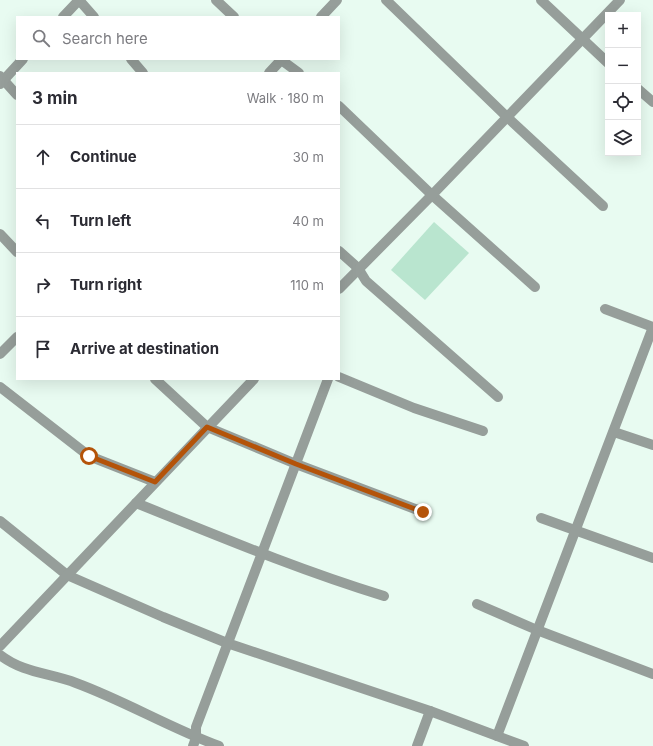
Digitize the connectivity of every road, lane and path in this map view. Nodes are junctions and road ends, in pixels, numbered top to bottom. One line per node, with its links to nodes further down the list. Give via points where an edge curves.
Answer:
1 (79, 0): 7 (street); 8 (street)
2 (216, 0): 9 (street)
3 (337, 0): 10 (street)
4 (386, 0): 25 (street)
5 (541, 0): 11 (street)
6 (620, 0): 11 (street)
7 (64, 16)
8 (93, 16)
9 (233, 16)
10 (322, 16)
11 (582, 40): 16 (street); 25 (street)
12 (22, 60): 20 (street)
13 (132, 60): 17 (street)
14 (280, 60): 18 (street)
15 (282, 60): 19 (street)
16 (605, 60)
17 (142, 72)
18 (270, 72)
19 (298, 72)
20 (1, 80): 22 (street)
21 (641, 92): 23 (street)
22 (16, 94)
23 (653, 102)
24 (340, 107): 26 (street)
25 (507, 117): 26 (street); 27 (street)
26 (432, 195): 31 (street); 33 (street)
27 (603, 206)
28 (0, 234): 29 (street)
29 (16, 251)
30 (340, 252): 31 (street)
31 (358, 268): 32 (street); 42 (street, via 366,280)
32 (340, 288)
33 (535, 288)
34 (605, 309): 45 (street, via 653,327)
35 (16, 338): 36 (street)
36 (0, 354)
37 (340, 377): 44 (street, via 414,408)
38 (156, 380): 43 (street)
39 (253, 380): 43 (street)
40 (328, 380): 47 (street)
41 (0, 387): 48 (street, via 89,456)
42 (498, 397)
43 (207, 427): 47 (street); 48 (street)
44 (483, 431)
45 (614, 432): 46 (street); 53 (street)
46 (653, 445)
47 (296, 464): 50 (street); 54 (street)
48 (155, 482): 49 (street)
49 (136, 503): 54 (street); 56 (street)
50 (423, 512)
51 (540, 518): 53 (street)
52 (0, 521): 56 (street)
53 (576, 529): 55 (street); 59 (street)
54 (262, 554): 57 (street); 60 (street)
55 (653, 558)
56 (67, 575): 60 (street, via 163,618); 61 (street)
57 (384, 596)
58 (477, 604): 59 (street)
59 (537, 630): 63 (street); 65 (street)
60 (227, 643): 64 (street); 66 (street, via 196,727)
61 (0, 646)
62 (0, 654): 66 (street, via 26,670 75,682 112,698)
63 (653, 674)
64 (430, 711): 65 (street); 68 (street)
65 (497, 736): 69 (street)
66 (194, 742): 67 (street)
67 (219, 746)
68 (417, 746)
69 (524, 746)

